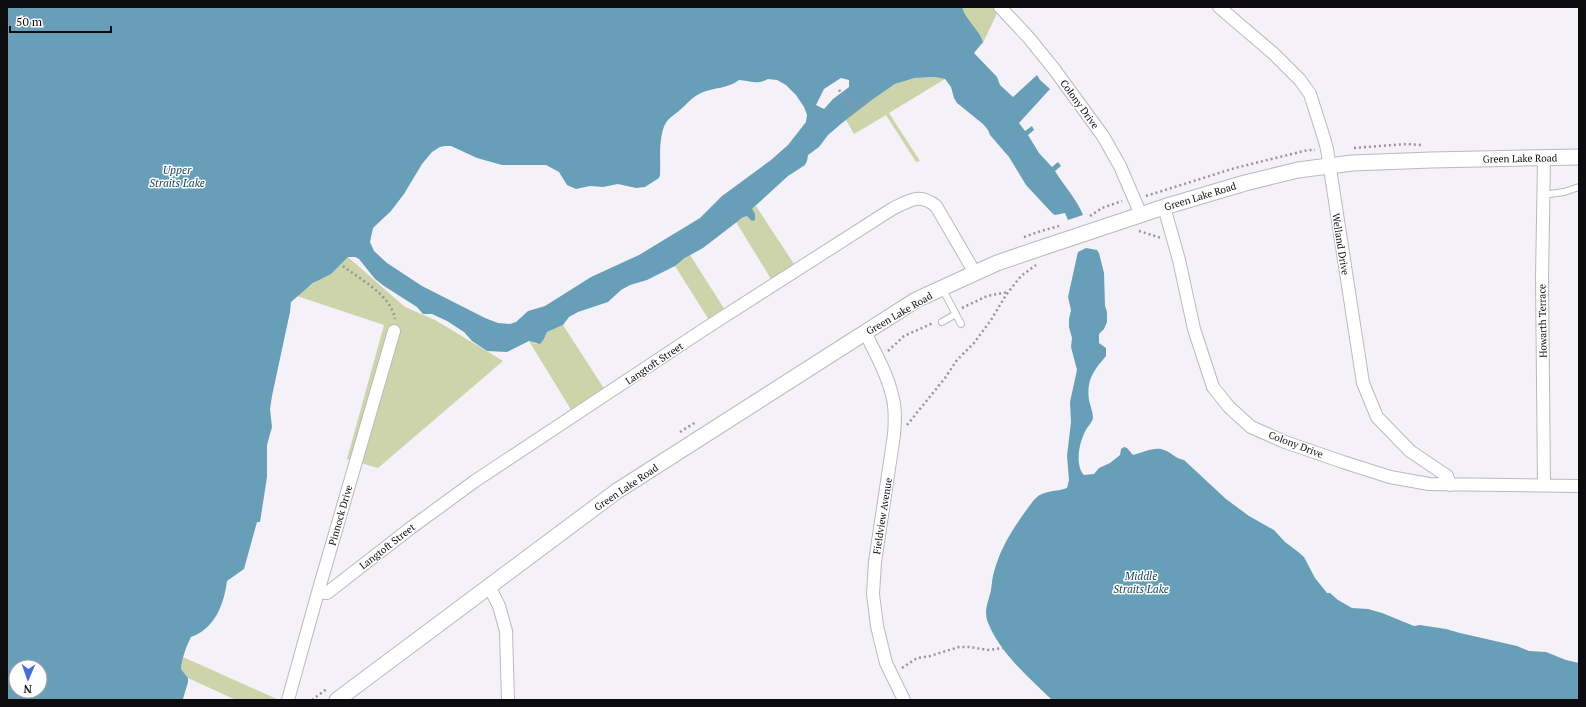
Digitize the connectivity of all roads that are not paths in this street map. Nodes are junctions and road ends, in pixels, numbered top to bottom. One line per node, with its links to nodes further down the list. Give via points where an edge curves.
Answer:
1 (1000, 7): 9 (street, Colony Drive, via 1054,69 1103,136 1120,166)
2 (1220, 7): 5 (street, Welland Drive, via 1274,54 1310,94 1324,138)
3 (1579, 157): 4 (street, Green Lake Road)
4 (1544, 158): 5 (street, Green Lake Road, via 1431,160); 7 (street, Howarth Terrace)
5 (1328, 166): 8 (street, Green Lake Road, via 1298,170 1245,183); 17 (street, Welland Drive, via 1363,383 1377,417 1410,451 1447,476)
6 (1579, 187): 7 (lane)
7 (1543, 195): 18 (street, Howarth Terrace)
8 (1164, 207): 9 (street, Green Lake Road); 17 (street, Colony Drive, via 1194,329 1213,387 1229,407 1251,427 1285,442 1390,477)
9 (1141, 215): 10 (street, Green Lake Road)
10 (975, 273): 11 (street, Green Lake Road); 21 (street, Langtoft Street, via 936,206 921,198 892,208 475,481 327,593)
11 (942, 288): 12 (lane); 16 (street, Green Lake Road, via 916,300)
12 (956, 314): 13 (lane); 14 (lane)
13 (942, 322)
14 (961, 324)
15 (394, 331): 21 (street, Pinnock Drive)
16 (865, 332): 20 (street, Green Lake Road, via 617,491); 25 (street, Fieldview Avenue, via 884,370 893,396 894,435 875,562 873,594 886,663)
17 (1450, 485): 18 (street, Colony Drive)
18 (1544, 485): 19 (street, Colony Drive)
19 (1579, 486)
20 (489, 586): 23 (street, Green Lake Road); 24 (street, via 499,606 506,631)
21 (318, 592): 22 (street, Pinnock Drive)
22 (288, 700)
23 (337, 700)
24 (508, 700)
25 (904, 700)

